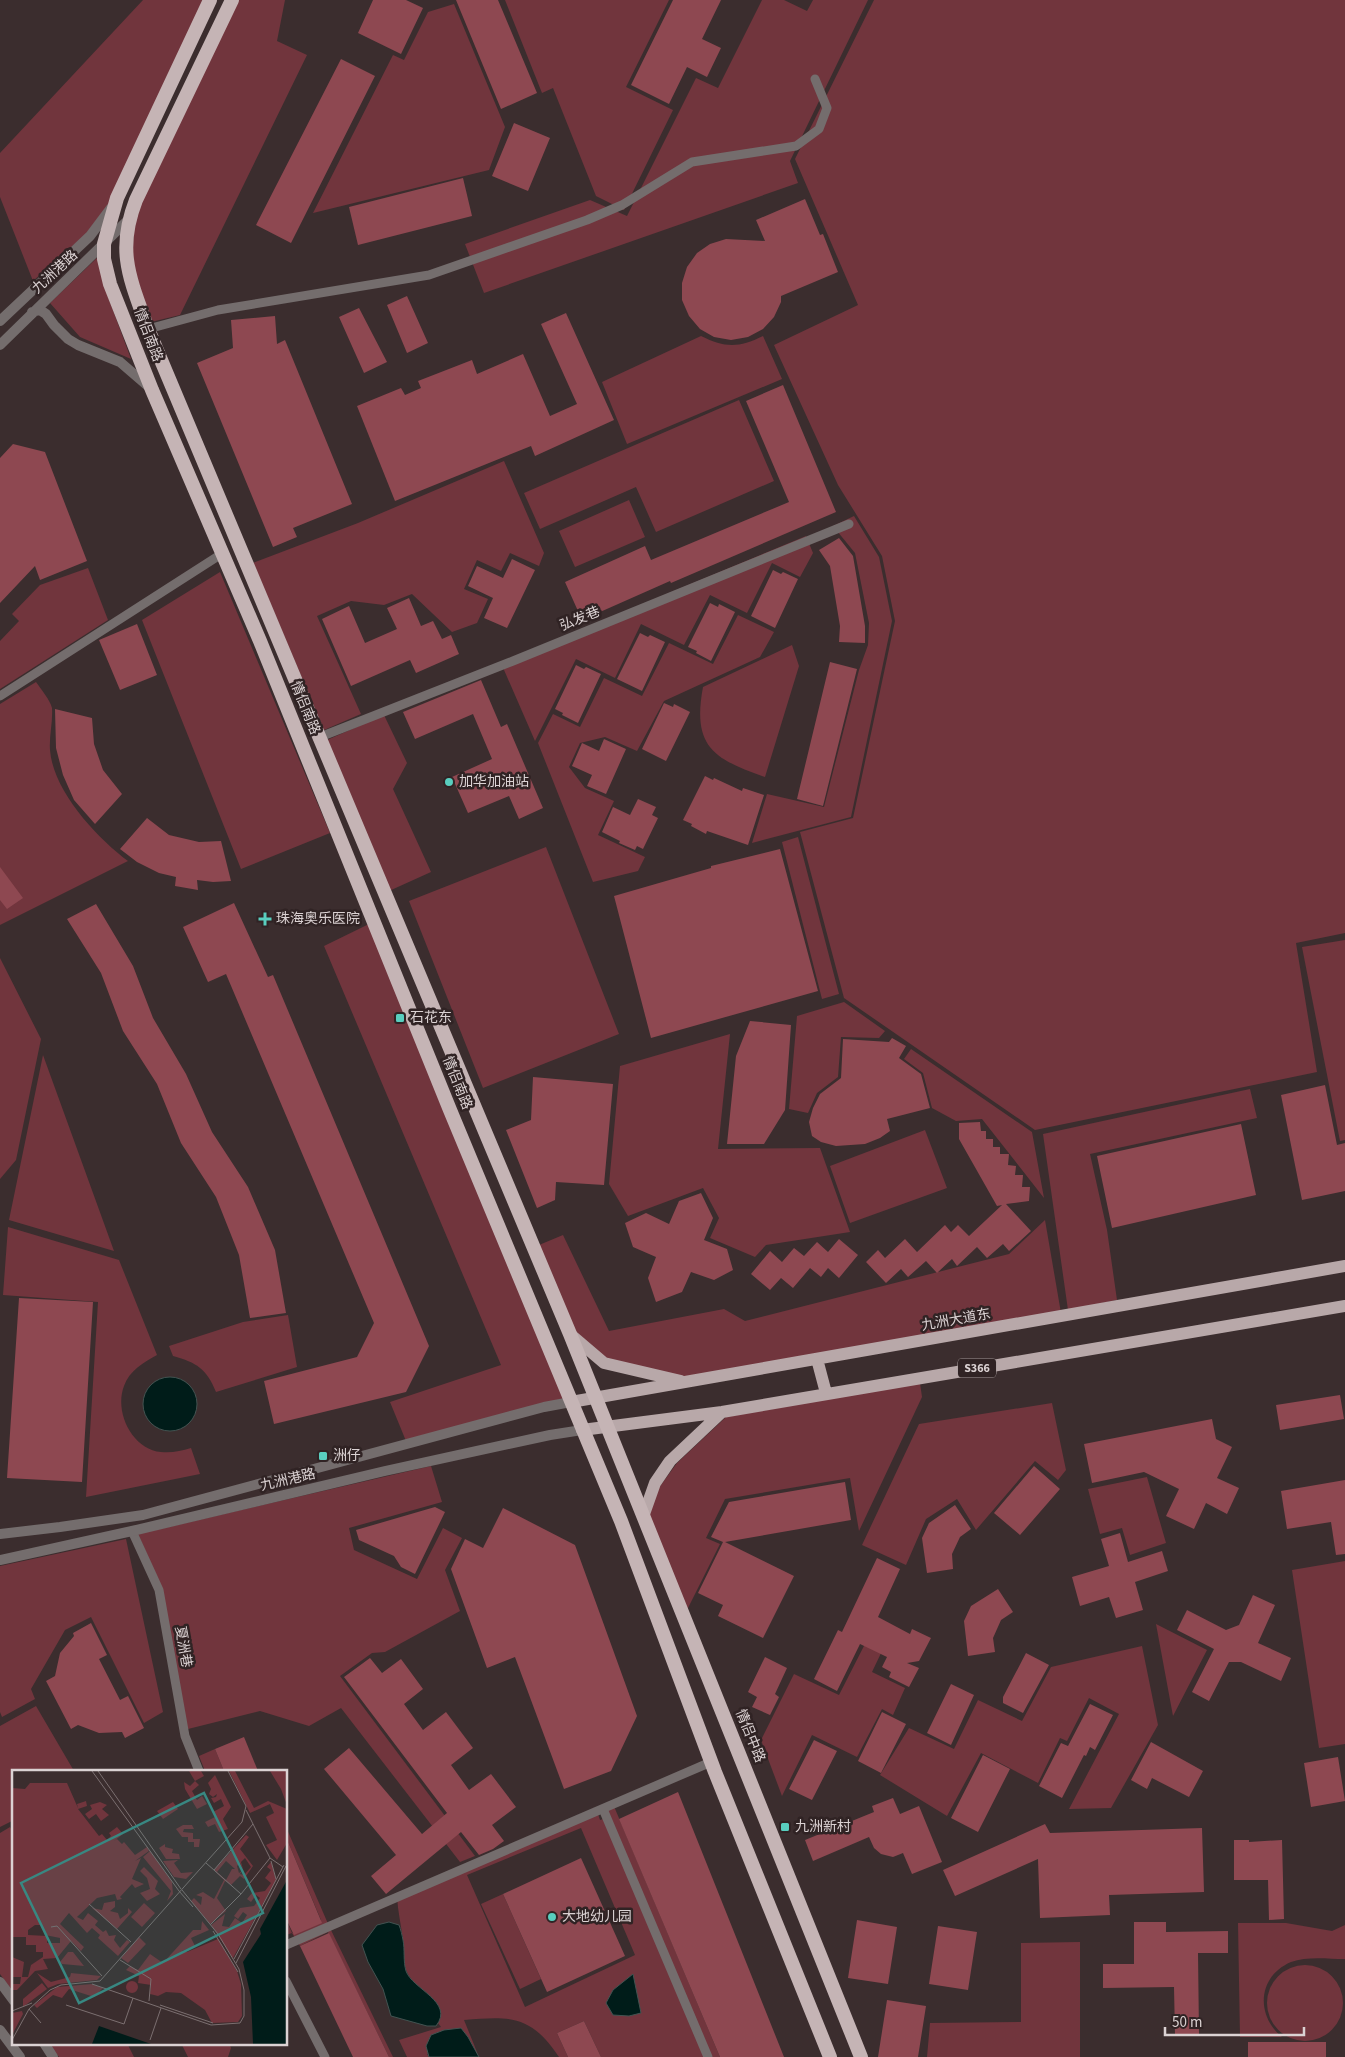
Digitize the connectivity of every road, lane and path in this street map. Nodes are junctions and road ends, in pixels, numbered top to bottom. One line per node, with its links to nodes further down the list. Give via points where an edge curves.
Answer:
1 (210, 0): 4 (highway, 情侣南路)
2 (232, 0): 5 (highway, 情侣南路)
3 (815, 79): 9 (lane, via 827,108 819,129 796,146 692,162 622,204 587,220 429,275 218,310)
4 (117, 198): 6 (highway, 情侣南路); 8 (street, 九洲港路, via 90,236)
5 (129, 219): 6 (street, 九洲港路); 9 (highway, 情侣南路, via 125,249 127,264)
6 (104, 244): 7 (street, 九洲港路); 11 (highway, 情侣南路, via 110,284)
7 (32, 312): 10 (street, 九洲港路); 11 (street, via 40,310 78,345 120,362)
8 (0, 321)
9 (148, 328): 15 (highway, 情侣南路)
10 (0, 345)
11 (152, 390): 13 (highway, 情侣南路)
12 (849, 524): 15 (lane, 弘发巷)
13 (223, 553): 14 (lane); 23 (highway, 情侣南路)
14 (0, 696)
15 (320, 737): 18 (highway, 情侣南路)
16 (1345, 1266): 19 (main road, 九洲大道东)
17 (1345, 1306): 21 (main road, S366)
18 (570, 1334): 20 (main road, via 604,1363); 22 (highway, 情侣南路)
19 (817, 1360): 20 (main road, 九洲大道东); 21 (main road)
20 (686, 1383): 22 (main road, 九洲大道东)
21 (826, 1393): 24 (main road, S366)
22 (596, 1398): 23 (main road, 九洲大道东); 25 (highway, 情侣南路)
23 (571, 1402): 26 (highway, 情侣南路); 29 (street, 九洲港路, via 143,1514)
24 (722, 1412): 25 (main road, S366); 27 (main road, via 670,1461 655,1483)
25 (608, 1427): 26 (main road); 27 (highway, 情侣中路)
26 (582, 1430): 28 (street, 九洲港路, via 385,1471); 31 (highway, via 621,1521)
27 (644, 1514): 45 (highway, 情侣中路)
28 (132, 1531): 30 (street, 九洲港路); 32 (lane, 夏洲巷, via 159,1590 185,1736)
29 (0, 1534)
30 (0, 1560)
31 (711, 1762): 33 (lane); 44 (highway)
32 (199, 1770)
33 (603, 1808): 34 (lane); 43 (lane)
34 (288, 1943)
35 (0, 1982): 37 (street)
36 (288, 1984): 42 (lane)
37 (12, 1998)
38 (0, 2030): 40 (street)
39 (45, 2044): 41 (street)
40 (20, 2057)
41 (53, 2057)
42 (325, 2057)
43 (708, 2057)
44 (830, 2057)
45 (861, 2057)

